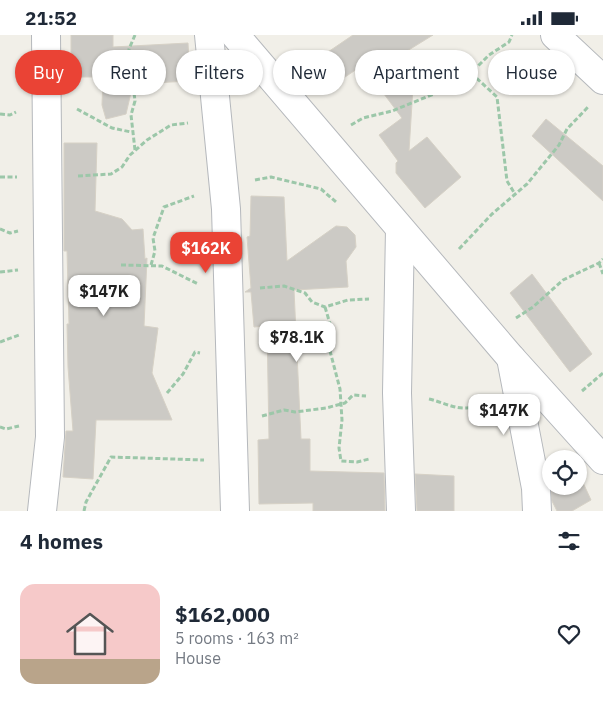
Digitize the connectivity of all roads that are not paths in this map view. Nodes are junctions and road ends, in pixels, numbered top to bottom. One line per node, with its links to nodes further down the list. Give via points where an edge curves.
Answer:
1 (46, 35): 9 (street, via 50,437)
2 (209, 35): 10 (street, via 223,178)
3 (235, 35): 6 (street)
4 (555, 35): 5 (street)
5 (603, 80)
6 (400, 229): 7 (street); 11 (street, via 397,393)
7 (510, 358): 8 (street); 12 (street, via 536,488)
8 (603, 460)
9 (42, 511)
10 (235, 511)
11 (401, 511)
12 (537, 511)

